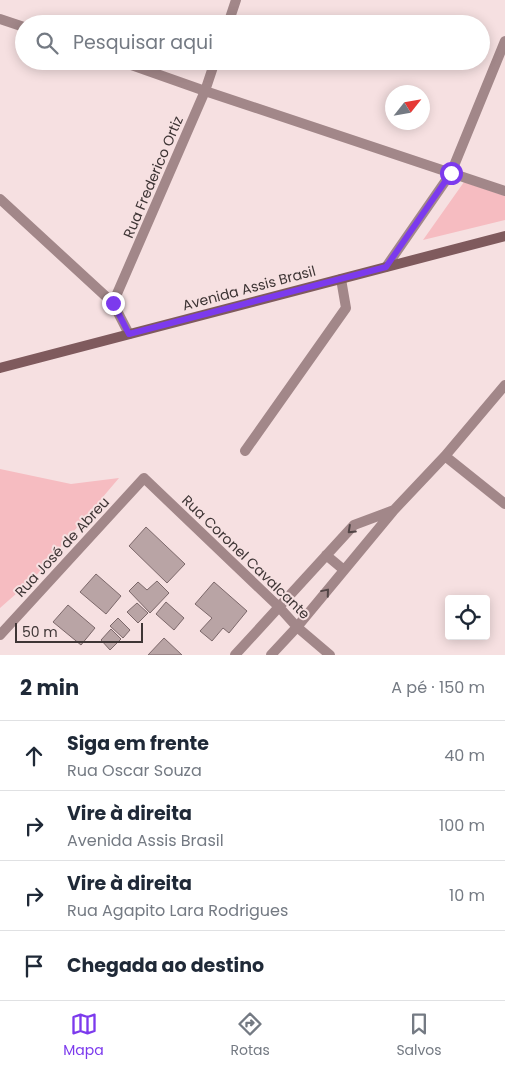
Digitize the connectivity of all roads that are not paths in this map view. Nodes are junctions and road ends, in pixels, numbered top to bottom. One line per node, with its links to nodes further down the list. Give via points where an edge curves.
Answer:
1 (236, 0): 2 (street)
2 (231, 15)
3 (0, 19): 4 (street)
4 (15, 24)
5 (505, 41): 9 (street)
6 (146, 70): 8 (street)
7 (212, 70): 8 (street, Rua Frederico Ortiz)
8 (205, 91): 9 (street); 15 (street, Rua Frederico Ortiz)
9 (451, 173): 10 (street); 13 (street)
10 (505, 192)
11 (0, 199): 15 (street)
12 (505, 236): 13 (main road, Avenida Assis Brasil)
13 (386, 267): 14 (main road, Avenida Assis Brasil)
14 (341, 279): 16 (main road, Avenida Assis Brasil); 19 (street, via 346,308)
15 (113, 303): 16 (street)
16 (129, 334): 17 (main road, Avenida Assis Brasil)
17 (0, 368)
18 (505, 385): 20 (street)
19 (245, 451)
20 (445, 456): 22 (street); 23 (street)
21 (144, 478): 26 (street, Rua Coronel Cavalcante); 28 (street, Rua José de Abreu)
22 (505, 504)
23 (394, 510): 24 (street, one-way to 24, via 354,525); 25 (street)
24 (326, 555): 25 (street); 26 (street)
25 (344, 570): 27 (street, one-way to 25)
26 (279, 607): 27 (street, Rua Coronel Cavalcante); 29 (street)
27 (297, 626): 30 (street); 31 (street, Rua Coronel Cavalcante)
28 (0, 635)
29 (235, 655)
30 (271, 655)
31 (330, 655)

